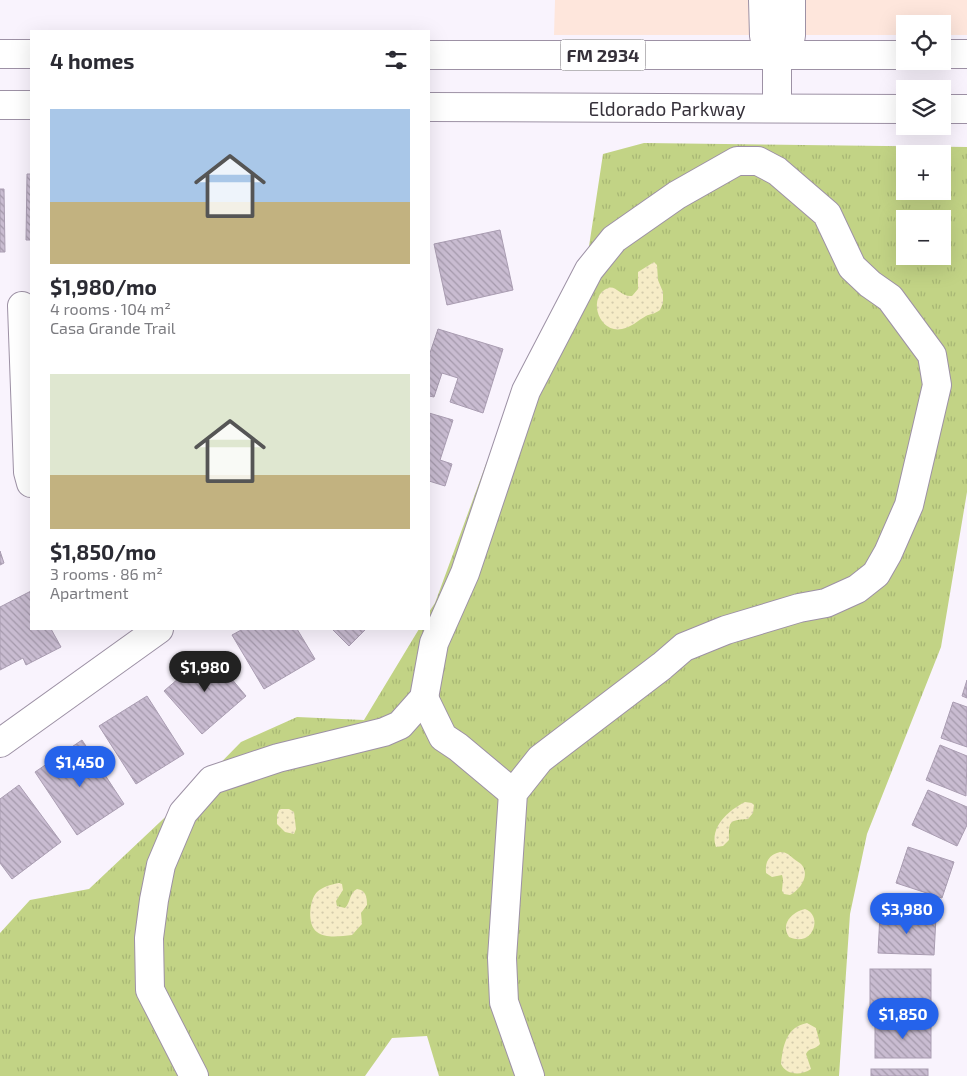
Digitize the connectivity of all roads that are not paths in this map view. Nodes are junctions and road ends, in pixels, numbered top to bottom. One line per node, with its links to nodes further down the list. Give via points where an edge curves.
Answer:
1 (763, 0): 9 (main road, via 764,36)
2 (791, 0): 9 (main road, via 791,36)
3 (0, 54): 4 (main road)
4 (30, 54)
5 (951, 54): 6 (main road)
6 (967, 54)
7 (430, 55): 9 (main road, FM 2934)
8 (896, 55): 9 (main road, FM 2934)
9 (777, 56): 13 (main road)
10 (0, 105): 11 (main road)
11 (30, 105)
12 (430, 107): 13 (main road, Eldorado Parkway)
13 (777, 108): 14 (main road, Eldorado Parkway)
14 (896, 109)
15 (951, 109): 16 (main road)
16 (967, 109)
17 (18, 306): 18 (main road)
18 (30, 479)
19 (155, 630): 20 (main road)
20 (130, 637): 24 (main road)
21 (424, 698): 22 (main road, via 400,726); 23 (main road); 25 (main road, via 434,643 465,573 526,392 589,270 614,238 677,195 737,161 758,161 777,171 827,214 852,267 890,298 932,355 937,385 909,505 876,574 857,589 826,603 735,627 684,646 540,759)
22 (388, 730): 23 (main road); 26 (main road, via 278,758 212,780 183,813 161,865 154,900 149,938 150,990)
23 (443, 737): 25 (main road)
24 (0, 743)
25 (513, 793): 27 (main road, via 502,958 504,1002)
26 (194, 1076)
27 (530, 1076)

